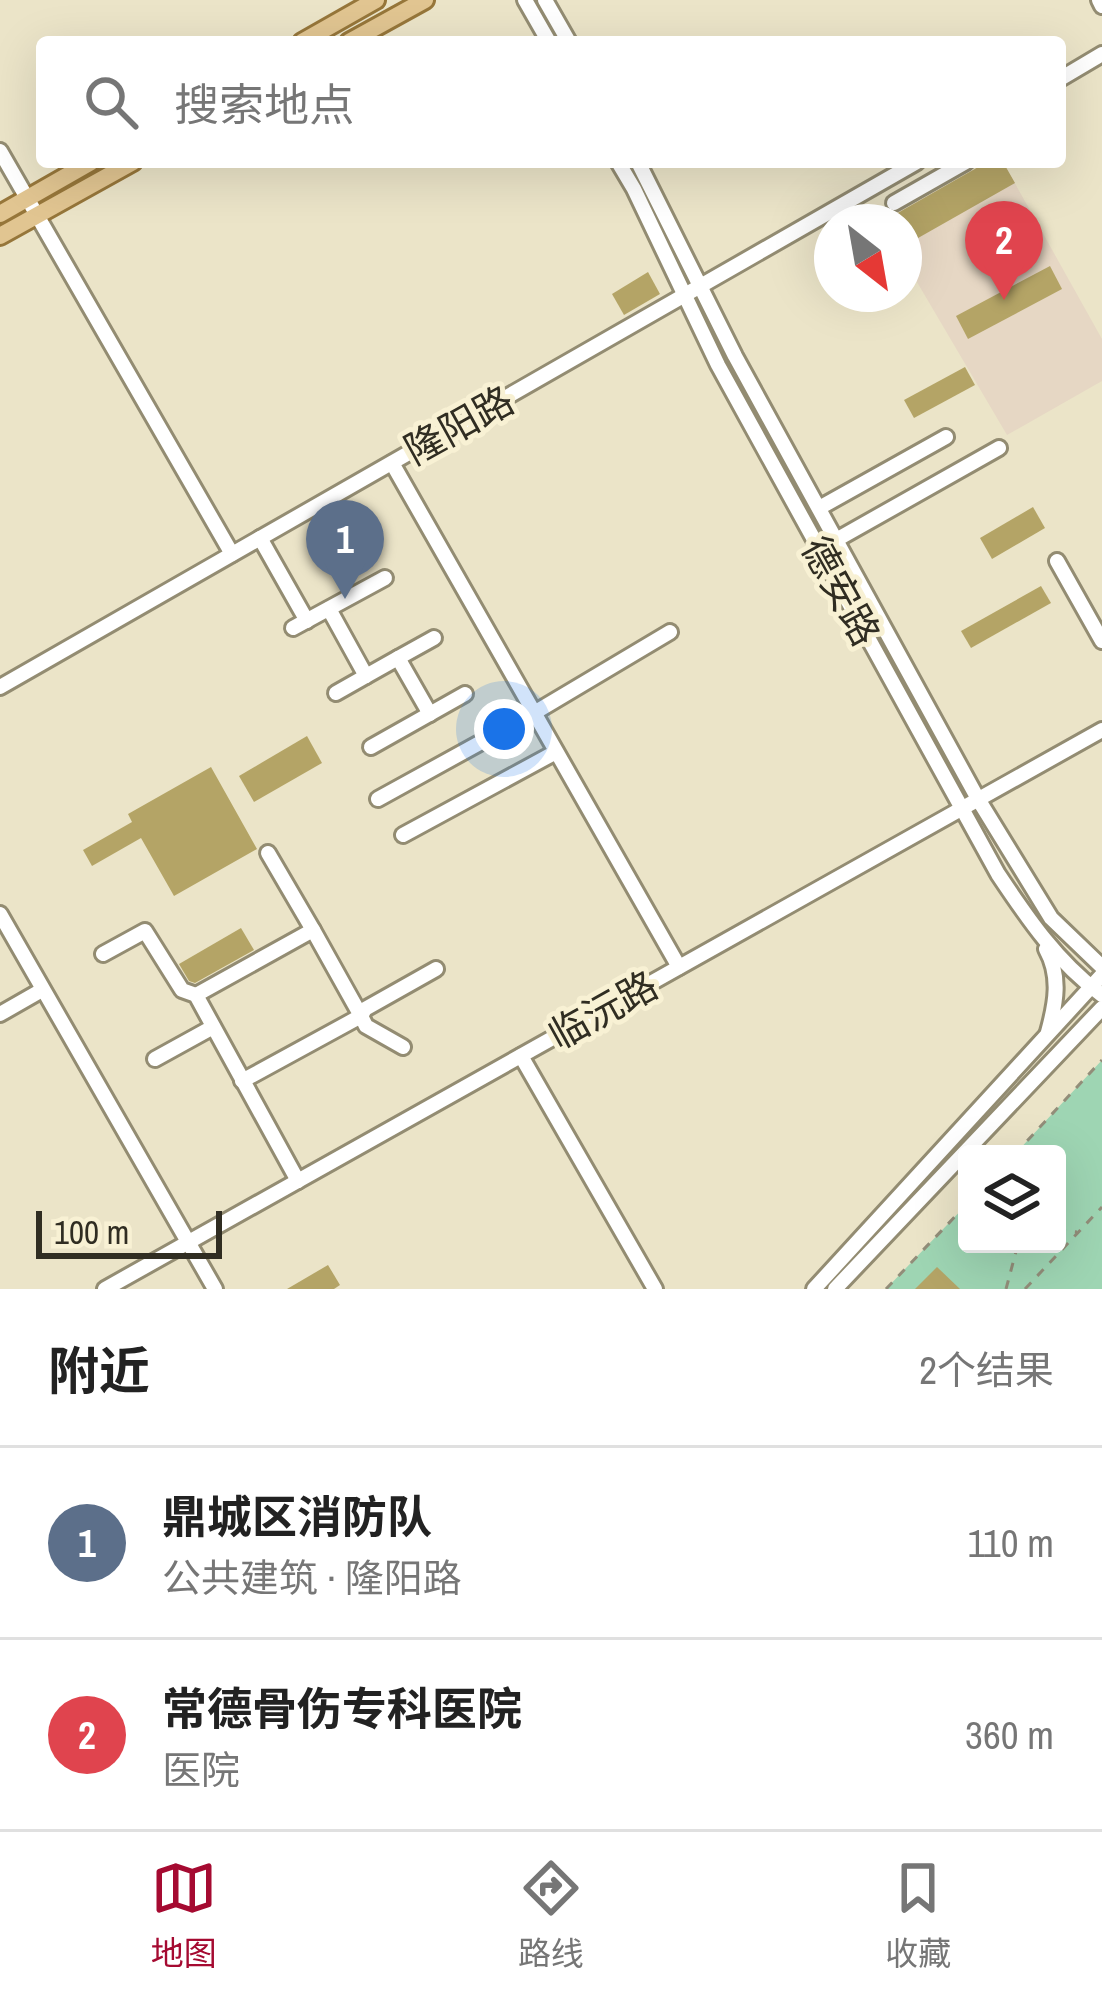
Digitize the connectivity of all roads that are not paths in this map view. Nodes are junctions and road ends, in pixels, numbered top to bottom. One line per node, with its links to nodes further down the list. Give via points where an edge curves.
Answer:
1 (376, 0): 5 (main road)
2 (424, 0): 6 (main road)
3 (525, 0): 7 (street)
4 (545, 0): 8 (street)
5 (313, 36)
6 (360, 36)
7 (546, 36)
8 (566, 36)
9 (1102, 54): 10 (street)
10 (1066, 75)
11 (0, 151): 20 (street)
12 (81, 168): 20 (main road)
13 (122, 168): 23 (main road)
14 (621, 168): 26 (street, 德安路)
15 (641, 168): 25 (street, 德安路)
16 (910, 168): 25 (street, 隆阳路)
17 (925, 168): 19 (street)
18 (955, 168): 19 (street)
19 (934, 180): 21 (street)
20 (27, 199): 22 (main road); 23 (street)
21 (894, 203)
22 (0, 214)
23 (36, 216): 24 (main road); 33 (street)
24 (0, 236)
25 (701, 288): 26 (street, 隆阳路); 30 (street, 德安路)
26 (686, 297): 29 (street, 隆阳路); 52 (street, 德安路)
27 (946, 437): 30 (street)
28 (999, 448): 32 (street)
29 (392, 463): 31 (street, 隆阳路); 45 (street)
30 (819, 508): 32 (street, 德安路)
31 (260, 538): 33 (street, 隆阳路); 36 (street, via 300,624)
32 (836, 539): 51 (street, 德安路)
33 (232, 554): 42 (street, 隆阳路)
34 (1057, 561): 39 (street)
35 (385, 578): 36 (street)
36 (329, 608): 41 (street)
37 (670, 632): 45 (street)
38 (434, 638): 40 (street)
39 (1102, 641)
40 (398, 658): 41 (street); 46 (street)
41 (366, 676): 43 (street)
42 (0, 687)
43 (336, 693)
44 (465, 694): 46 (street)
45 (534, 713): 49 (street); 50 (street)
46 (430, 714): 48 (street)
47 (1102, 730): 51 (street, 临沅路)
48 (371, 747)
49 (556, 752): 53 (street); 60 (street)
50 (378, 799)
51 (978, 799): 52 (street, 临沅路); 61 (street, 德安路)
52 (961, 809): 56 (street, 德安路); 60 (street, 临沅路)
53 (403, 835)
54 (268, 853): 57 (street)
55 (0, 914): 62 (street)
56 (1031, 924): 61 (street, 德安路, via 1073,971); 68 (street, via 1057,983)
57 (313, 929): 63 (street); 66 (street)
58 (103, 955): 63 (street, via 145,931 182,990)
59 (436, 968): 66 (street)
60 (679, 968): 70 (street, 临沅路)
61 (1099, 981): 68 (street)
62 (42, 990): 65 (street); 74 (street)
63 (196, 995): 67 (street)
64 (1102, 1008): 79 (street)
65 (0, 1014)
66 (361, 1016): 69 (street); 72 (street)
67 (213, 1027): 71 (street); 72 (street)
68 (1047, 1035): 78 (street)
69 (403, 1047)
70 (520, 1056): 73 (street, 临沅路); 77 (street)
71 (155, 1059)
72 (242, 1081): 73 (street)
73 (298, 1181): 74 (street, 临沅路)
74 (188, 1242): 75 (street, 临沅路); 76 (street)
75 (105, 1289)
76 (214, 1289)
77 (655, 1289)
78 (814, 1289)
79 (836, 1289)

